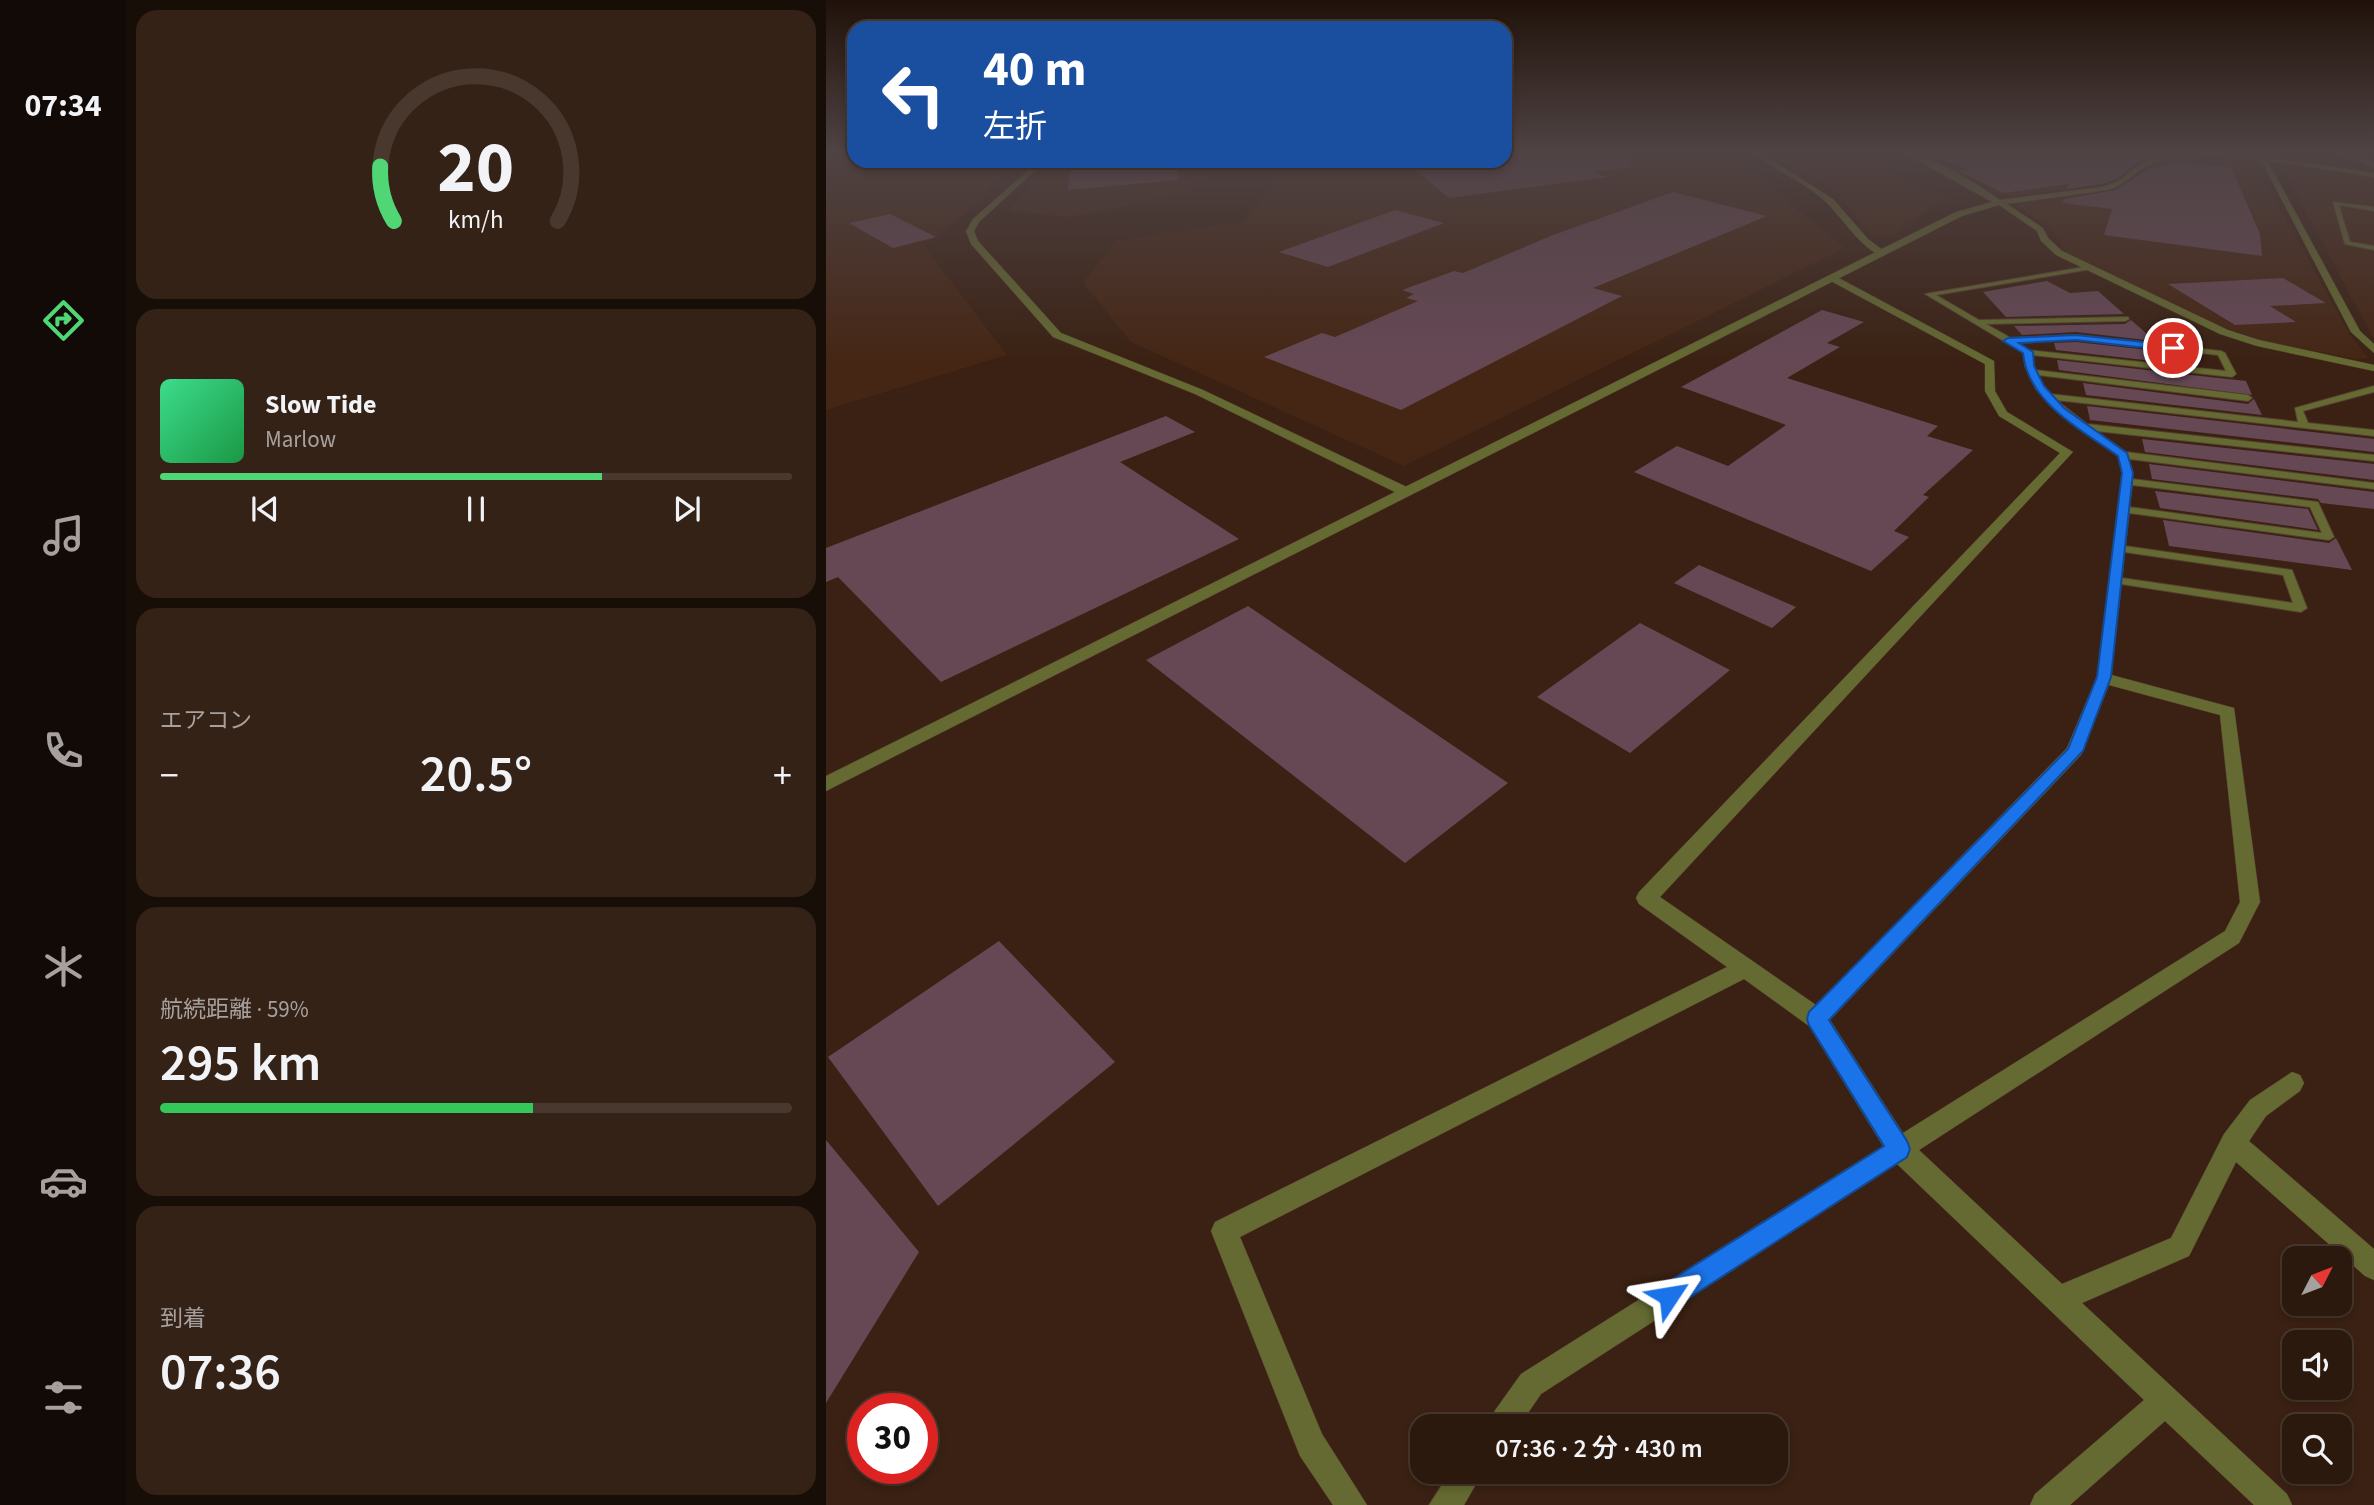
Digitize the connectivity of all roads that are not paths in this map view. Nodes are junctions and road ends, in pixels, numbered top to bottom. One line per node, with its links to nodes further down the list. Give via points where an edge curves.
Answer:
1 (977, 220): 28 (street, via 970,232 974,242 1057,335 1199,392)
2 (1847, 220): 8 (street)
3 (1947, 220): 8 (street)
4 (2026, 220): 9 (street, via 2059,253)
5 (2297, 220): 14 (street, via 2356,332)
6 (2340, 220): 7 (lane, via 2347,243)
7 (2374, 248)
8 (1881, 253): 10 (street)
9 (2090, 268): 12 (lane, via 1928,294); 16 (street, via 2224,332)
10 (1832, 278): 28 (street); 34 (street, via 1990,363 1990,391 2003,414 2067,452 1646,898)
11 (2125, 319): 12 (lane)
12 (1976, 322): 13 (lane)
13 (2008, 341): 15 (lane); 15 (lane, via 2076,337 2221,353 2232,374)
14 (2374, 350)
15 (2028, 352): 17 (lane)
16 (2374, 368)
17 (2032, 372): 19 (lane); 20 (lane)
18 (2374, 389): 21 (lane, via 2298,410)
19 (2048, 396): 21 (lane); 22 (lane)
20 (2248, 398)
21 (2304, 425): 23 (lane)
22 (2083, 426): 24 (lane); 25 (lane)
23 (2374, 433)
24 (2123, 455): 26 (lane); 27 (lane)
25 (2374, 458)
26 (2127, 481): 29 (lane); 29 (lane, via 2314,505 2329,537)
27 (2374, 486)
28 (1406, 492): 33 (street)
29 (2123, 509): 30 (lane)
30 (2119, 548): 31 (lane); 31 (lane, via 2288,572 2301,608)
31 (2115, 580): 32 (lane)
32 (2104, 677): 35 (street, via 2075,751); 38 (street, via 2228,712 2250,902 2232,937)
33 (826, 784)
34 (1745, 968): 35 (street); 44 (street, via 1224,1231 1311,1445)
35 (1817, 1019): 38 (street)
36 (2292, 1083): 37 (street, via 2258,1108)
37 (2233, 1143): 39 (street); 40 (street, via 2180,1247)
38 (1899, 1149): 40 (street); 42 (street, via 1531,1384)
39 (2374, 1268)
40 (2058, 1299): 41 (street)
41 (2166, 1401): 46 (street); 47 (street)
42 (1510, 1414)
43 (1460, 1484): 45 (street)
44 (1351, 1505)
45 (1445, 1505)
46 (2046, 1505)
47 (2276, 1505)

